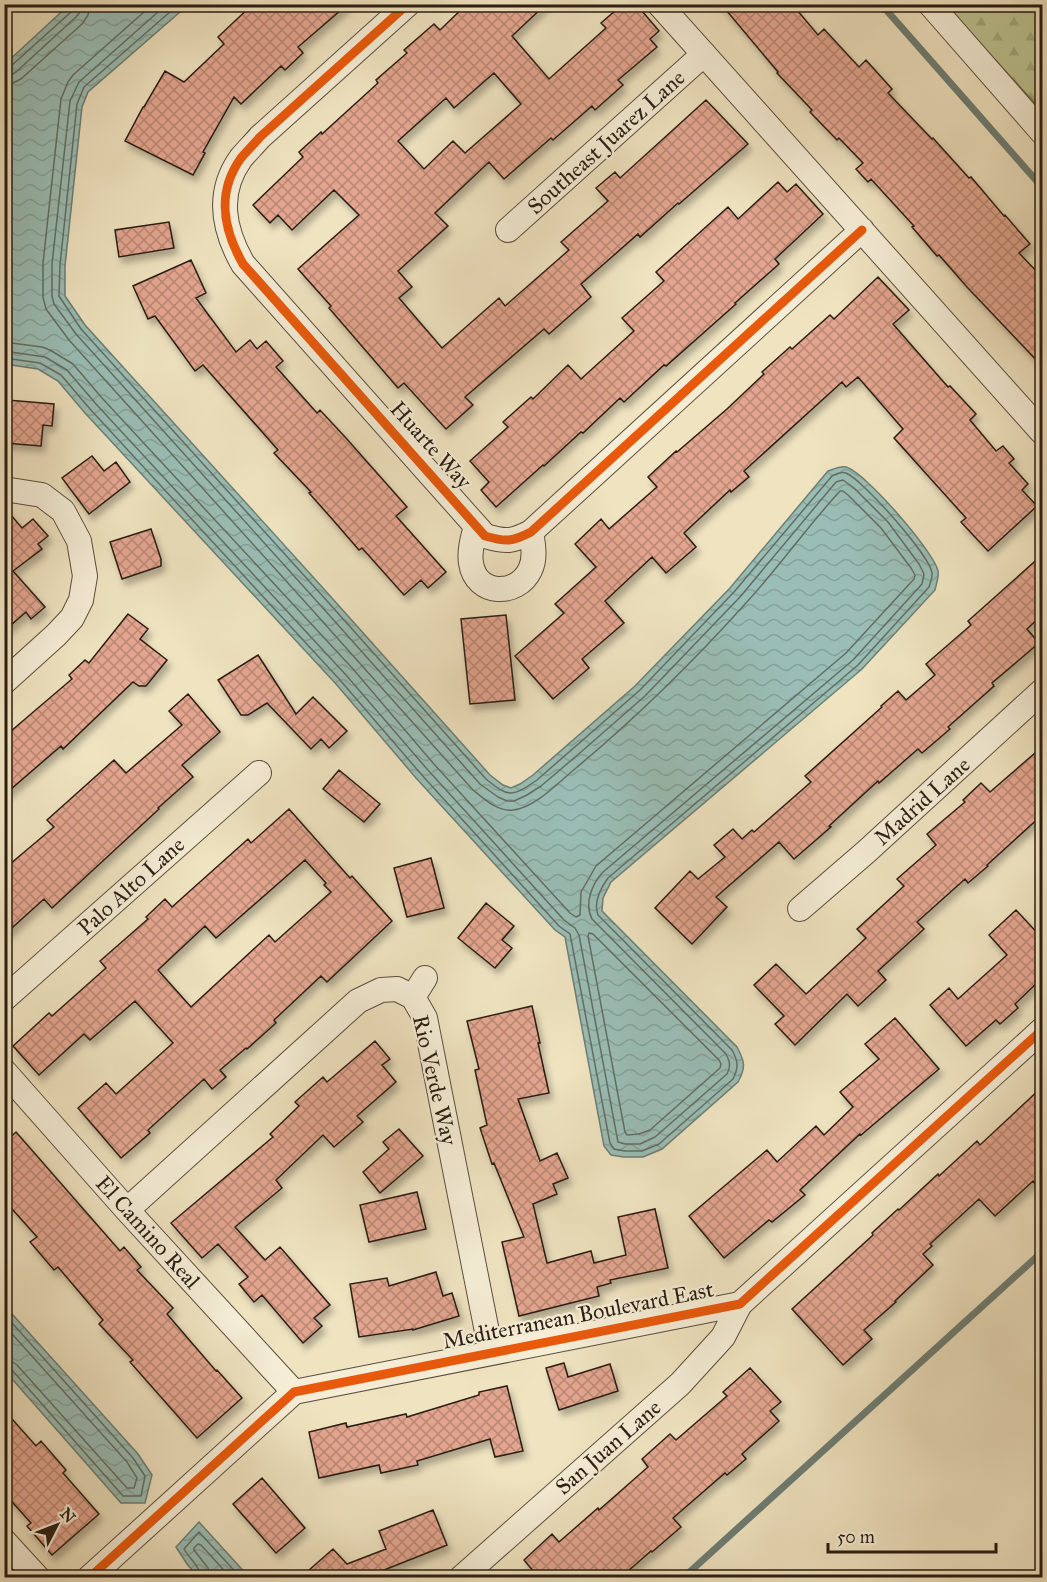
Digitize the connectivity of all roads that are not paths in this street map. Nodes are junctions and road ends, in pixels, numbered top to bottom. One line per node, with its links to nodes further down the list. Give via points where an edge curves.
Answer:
1 (408, 4): 10 (street, Huarte Way, via 260,137 240,160 227,184 224,208 233,245 243,264)
2 (659, 4): 4 (street)
3 (930, 4): 5 (street)
4 (704, 54): 6 (street, Southeast Juarez Lane); 7 (street)
5 (1042, 132)
6 (508, 230)
7 (862, 230): 8 (street); 11 (street, Huarte Way)
8 (1042, 432)
9 (4, 489): 12 (street, via 42,495 63,511 79,541 85,576 81,600 72,618)
10 (476, 526): 11 (street, Huarte Way, via 485,536 498,540 516,540); 11 (street, via 471,564 476,577 498,590 520,582 530,570)
11 (531, 532)
12 (4, 682)
13 (1042, 691): 15 (street, Madrid Lane)
14 (259, 773): 16 (street, Palo Alto Lane)
15 (800, 909)
16 (4, 999)
17 (1042, 1030): 20 (street, Mediterranean Boulevard East)
18 (4, 1071): 19 (street, El Camino Real)
19 (127, 1210): 21 (street, Rio Verde Way, via 358,1000 381,990 419,988); 22 (street, El Camino Real)
20 (740, 1304): 21 (street, Mediterranean Boulevard East); 26 (street, San Juan Lane, via 723,1337 680,1384)
21 (491, 1352): 22 (street, Mediterranean Boulevard East)
22 (294, 1392): 25 (street)
23 (4, 1541): 24 (street)
24 (38, 1578)
25 (89, 1578)
26 (461, 1578)

